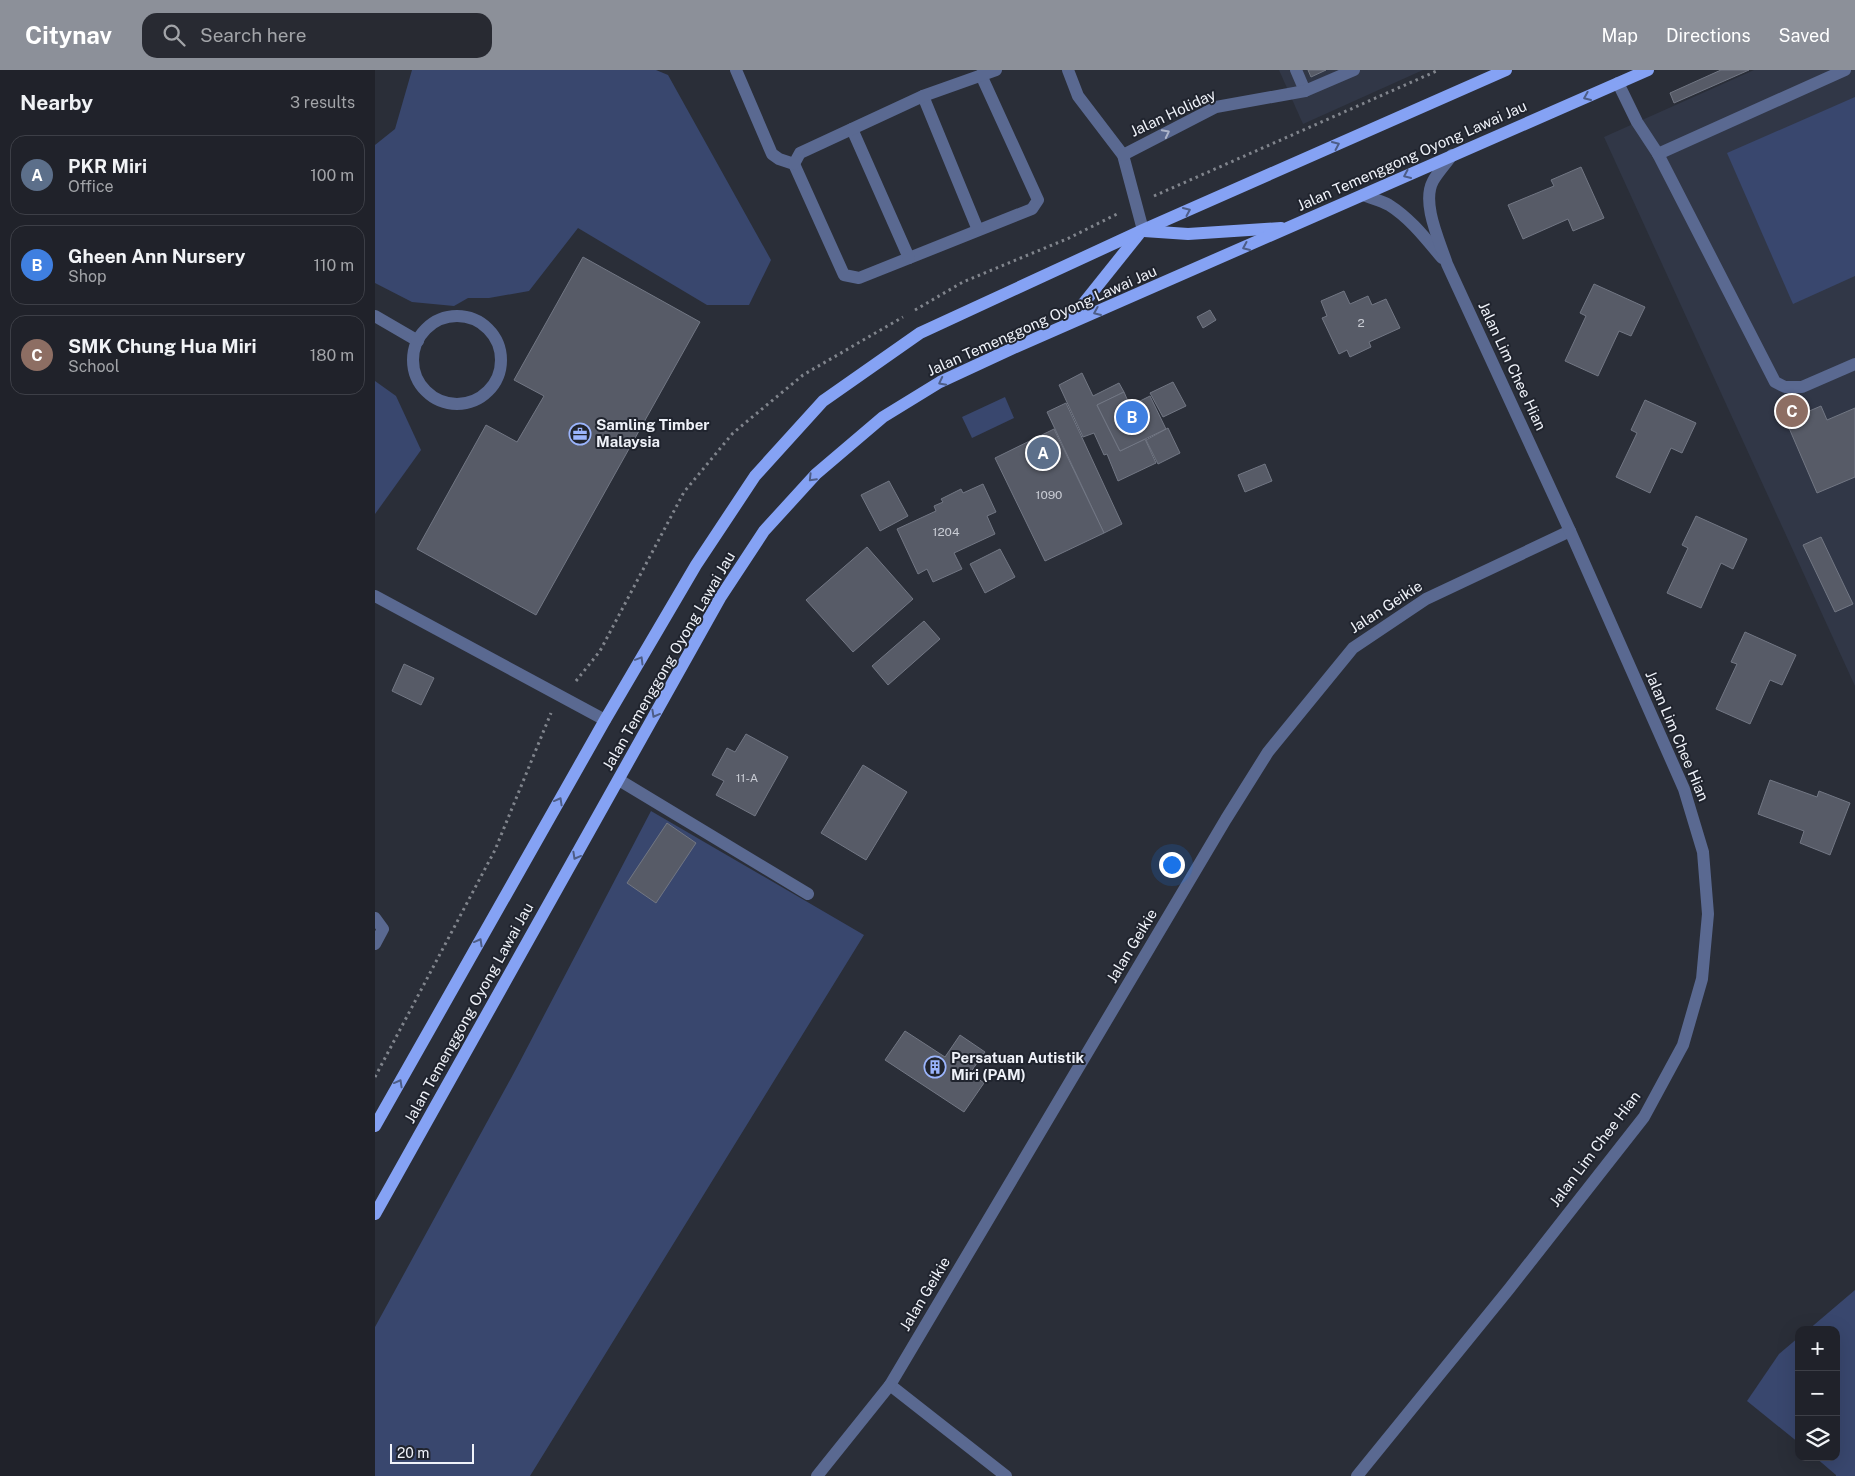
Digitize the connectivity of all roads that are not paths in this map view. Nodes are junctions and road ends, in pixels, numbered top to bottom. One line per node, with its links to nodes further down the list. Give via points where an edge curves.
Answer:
1 (737, 70): 17 (street, via 772,154)
2 (996, 70): 9 (street)
3 (1068, 70): 15 (street, via 1078,96)
4 (1296, 70): 11 (street)
5 (1353, 70): 11 (street, Jalan Holiday)
6 (1506, 70): 21 (main road, Jalan Temenggong Oyong Lawai Jau, one-way to 6)
7 (1647, 70): 10 (main road, Jalan Temenggong Oyong Lawai Jau)
8 (1845, 70): 14 (street)
9 (981, 75): 12 (street); 20 (street, via 1037,200 1033,209)
10 (1618, 83): 14 (street, via 1637,122); 16 (main road, Jalan Temenggong Oyong Lawai Jau, one-way to 16)
11 (1305, 91): 15 (street, Jalan Holiday, one-way to 11, via 1216,107)
12 (923, 96): 13 (street); 20 (street)
13 (852, 129): 17 (street, via 800,152); 22 (street)
14 (1658, 154): 27 (street, via 1775,382 1785,387 1802,387)
15 (1123, 155): 21 (street)
16 (1452, 155): 18 (main road, Jalan Temenggong Oyong Lawai Jau, one-way to 18); 23 (street, Jalan Lim Chee Hian, via 1433,182 1429,199)
17 (794, 164): 22 (street, via 844,275 859,278)
18 (1363, 195): 19 (main road, Jalan Temenggong Oyong Lawai Jau); 23 (street, Jalan Lim Chee Hian, via 1388,204 1406,217)
19 (1291, 228): 21 (main road, via 1188,234); 25 (main road, Jalan Temenggong Oyong Lawai Jau, one-way to 25)
20 (978, 230): 22 (street)
21 (1143, 230): 25 (main road); 30 (main road, Jalan Temenggong Oyong Lawai Jau, one-way to 21, via 696,565 755,476 823,401 920,333)
22 (909, 258)
23 (1447, 264): 28 (street, Jalan Lim Chee Hian)
24 (375, 316): 26 (street)
25 (1066, 325): 31 (main road, Jalan Temenggong Oyong Lawai Jau, one-way to 31, via 940,382 883,418 816,474 764,531 720,598)
26 (418, 340): 26 (street, via 433,324 446,318 461,316 476,321 497,341 500,371 494,385 470,403 442,402 430,395 414,372 413,358)
27 (1855, 364)
28 (1570, 531): 37 (street, Jalan Geikie, via 1426,599 1353,648 1268,752); 40 (street, Jalan Lim Chee Hian, via 1685,789 1703,852 1708,914 1703,979 1683,1045 1644,1117)
29 (375, 596): 30 (street)
30 (605, 720): 35 (main road, Jalan Temenggong Oyong Lawai Jau, one-way to 30)
31 (619, 780): 32 (street); 36 (main road, Jalan Temenggong Oyong Lawai Jau, one-way to 36)
32 (808, 894)
33 (375, 918): 34 (street, via 383,929)
34 (375, 944)
35 (375, 1126)
36 (375, 1214)
37 (889, 1385): 38 (street, Jalan Geikie); 39 (street)
38 (817, 1476)
39 (1006, 1476)
40 (1357, 1476)

